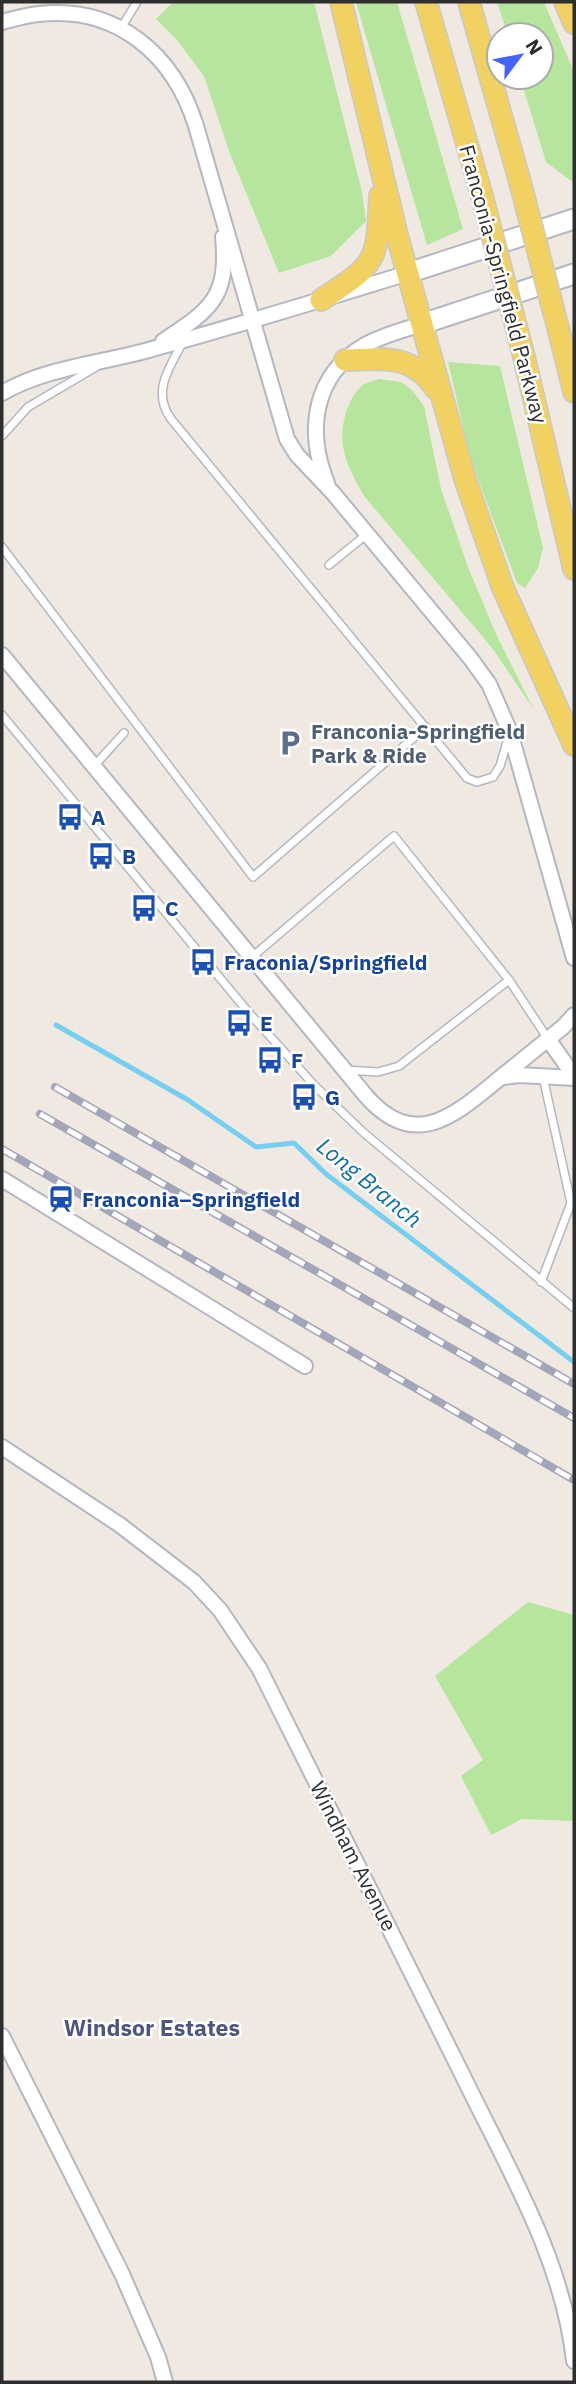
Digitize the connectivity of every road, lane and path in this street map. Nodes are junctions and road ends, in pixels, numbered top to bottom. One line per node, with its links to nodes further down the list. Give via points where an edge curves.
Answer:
1 (137, 2): 8 (lane)
2 (341, 2): 9 (main road)
3 (426, 2): 29 (main road, Franconia-Springfield Parkway, bridge, via 482,196)
4 (469, 2): 21 (main road, Franconia-Springfield Parkway, bridge)
5 (565, 2): 7 (main road)
6 (2, 22): 8 (street, via 62,13)
7 (574, 23)
8 (121, 28): 10 (street, via 158,56 186,96)
9 (381, 169): 12 (main road); 14 (main road, via 373,257 363,271)
10 (220, 215): 15 (street); 18 (street, via 225,266 215,297 200,316)
11 (574, 219): 12 (main road)
12 (408, 273): 14 (street); 16 (main road)
13 (574, 274): 16 (main road)
14 (321, 300): 15 (street)
15 (252, 320): 17 (street); 25 (street, via 287,439)
16 (422, 324): 19 (street, via 368,343); 23 (main road)
17 (185, 340): 18 (street); 32 (lane, via 166,373 161,396 167,413)
18 (152, 349): 20 (street)
19 (345, 360): 23 (main road, via 385,358 411,365); 25 (street, via 325,389 315,419 318,459)
20 (106, 361): 22 (street, via 47,373); 24 (lane, via 28,407)
21 (574, 392)
22 (2, 393)
23 (441, 397): 35 (main road, via 498,575)
24 (2, 436)
25 (333, 493): 26 (street)
26 (367, 534): 28 (lane); 33 (street, via 480,671)
27 (2, 548): 32 (lane, via 253,877)
28 (329, 565)
29 (574, 569)
30 (2, 655): 36 (street)
31 (2, 715): 47 (lane, via 294,1063 364,1133)
32 (426, 727): 33 (lane, via 467,778 477,782 497,772)
33 (510, 732): 38 (street)
34 (124, 733): 36 (lane)
35 (574, 745)
36 (94, 767): 37 (street)
37 (251, 957): 39 (lane, via 394,836); 42 (street)
38 (574, 958)
39 (509, 980): 41 (lane); 42 (lane, via 399,1066)
40 (574, 1015): 41 (street)
41 (548, 1039): 44 (street); 45 (street)
42 (344, 1070): 44 (street, via 382,1113 410,1124 452,1116)
43 (543, 1076): 44 (street); 45 (street); 47 (lane, via 571,1203)
44 (501, 1077)
45 (574, 1077)
46 (2, 1179): 49 (street)
47 (541, 1282): 48 (lane)
48 (573, 1306)
49 (305, 1366)
50 (2, 1447): 52 (street, Windham Avenue, via 165,1558 208,1596 241,1639 368,1882 533,2220 558,2284)
51 (2, 2036): 53 (street, via 122,2274)
52 (574, 2361)
53 (165, 2382)

